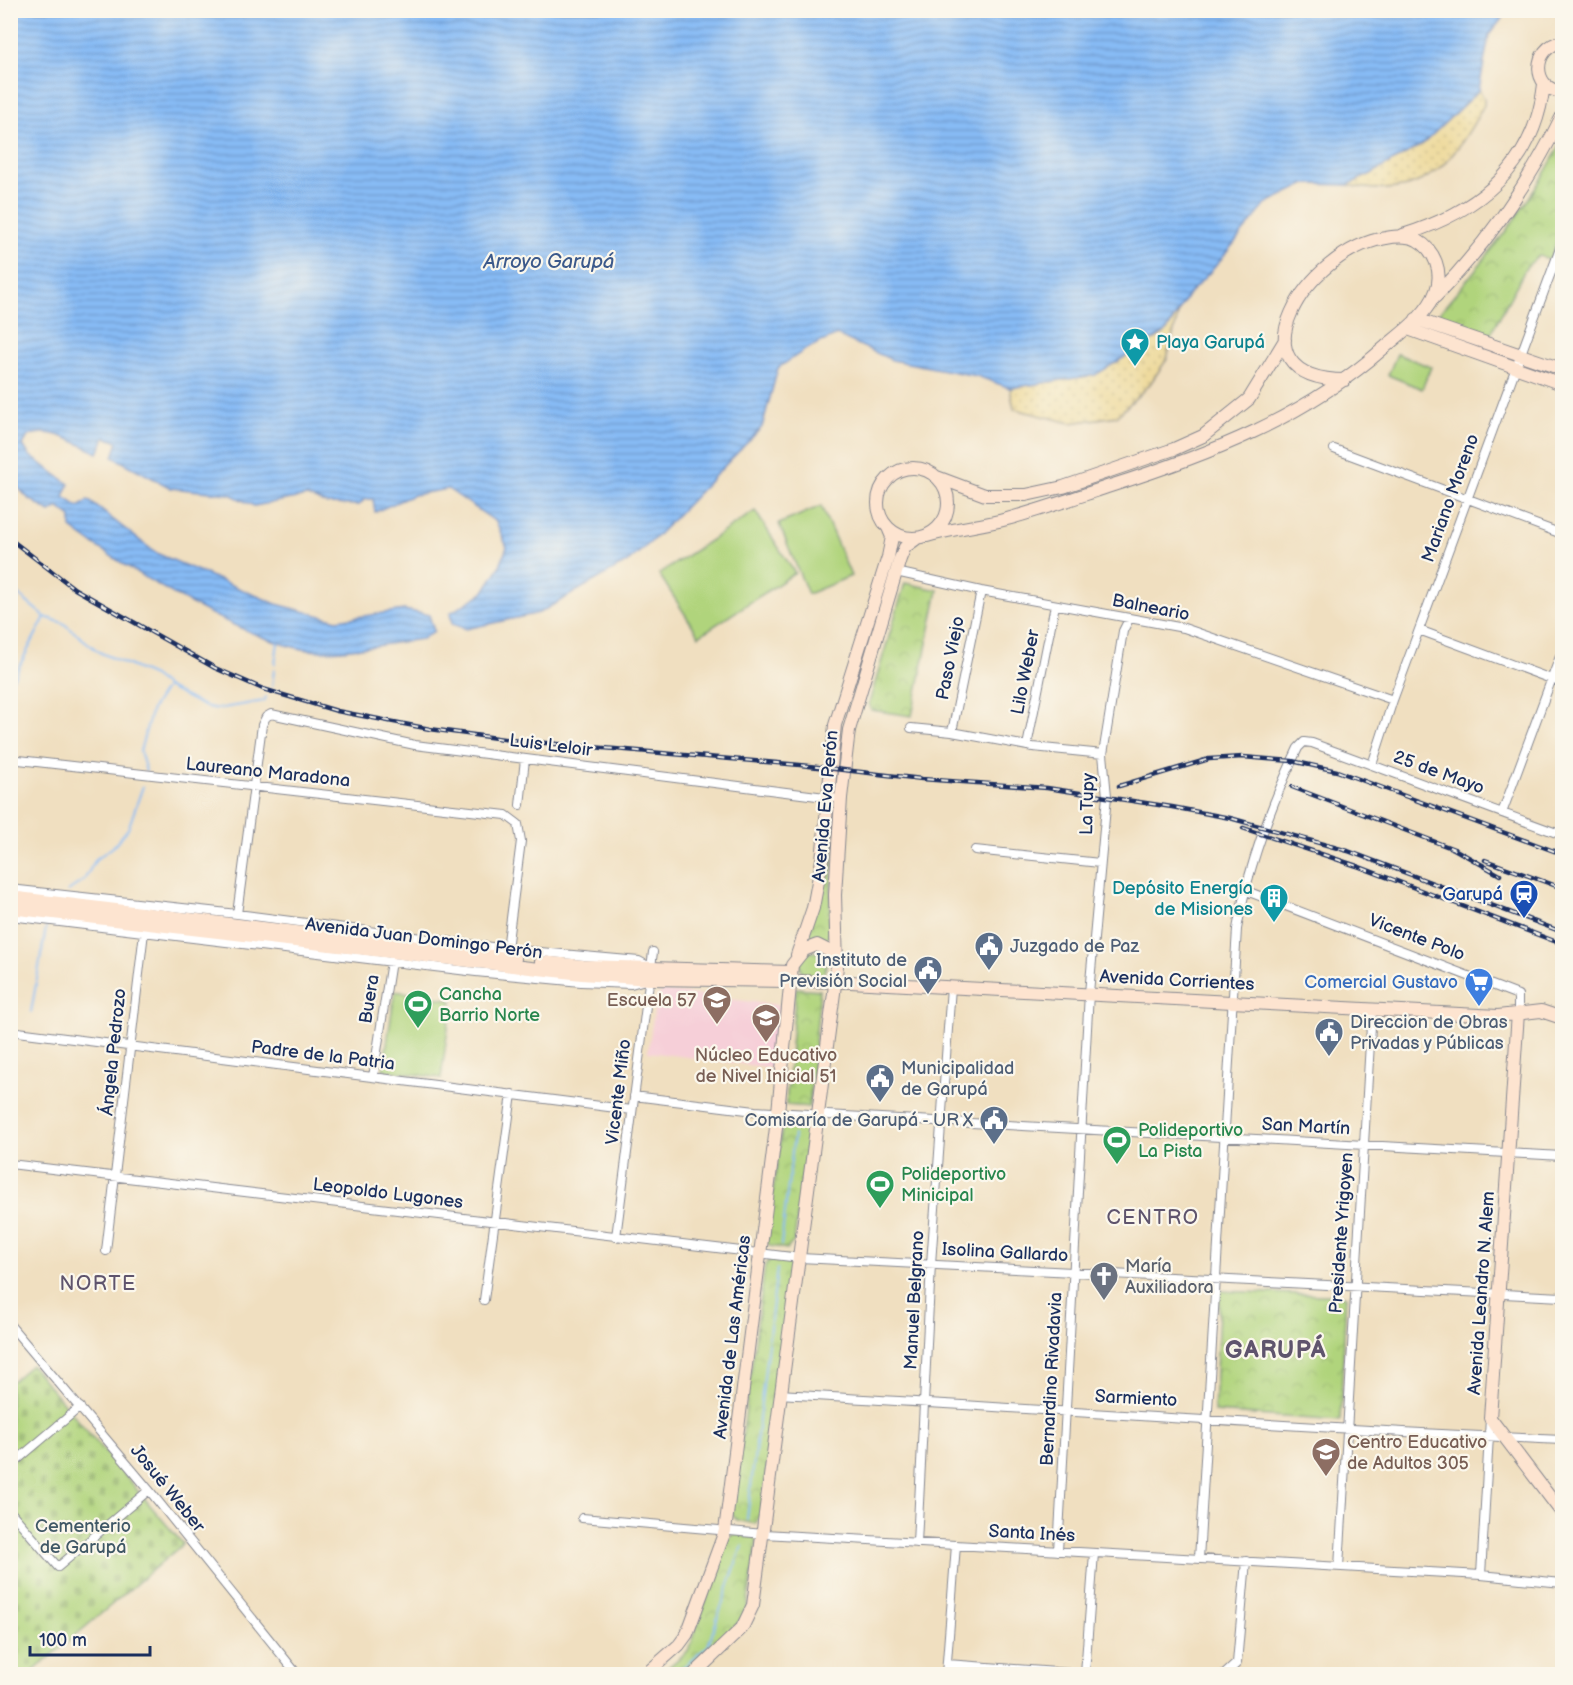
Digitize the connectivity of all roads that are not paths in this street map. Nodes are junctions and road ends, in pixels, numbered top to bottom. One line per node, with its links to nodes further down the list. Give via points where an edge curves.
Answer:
1 (1563, 42): 2 (main road, via 1548,47 1539,60)
2 (1544, 84): 3 (main road); 5 (main road, via 1542,101 1522,150 1486,195 1458,213)
3 (1563, 92)
4 (1563, 116): 7 (main road, via 1486,238)
5 (1402, 236): 7 (main road, via 1418,241 1435,259 1440,278); 9 (main road, via 1354,247 1326,265 1298,298)
6 (1563, 243): 10 (street, Mariano Moreno)
7 (1432, 300): 8 (main road)
8 (1412, 324): 10 (main road); 11 (main road); 13 (main road)
9 (1285, 340): 13 (main road, via 1293,364 1302,372 1319,379); 16 (main road, via 1249,399 1188,444 1064,487 1026,495 986,495)
10 (1521, 354): 11 (street, Mariano Moreno); 12 (main road)
11 (1516, 367): 14 (main road); 17 (street, Mariano Moreno)
12 (1563, 369)
13 (1345, 380): 20 (main road, via 1283,418 1180,464 1013,517)
14 (1563, 384)
15 (1334, 449): 17 (street)
16 (937, 477): 18 (main road, via 928,471 907,468 888,478 881,487 878,510); 20 (main road, via 948,504 942,522)
17 (1467, 499): 19 (street); 25 (street, Mariano Moreno)
18 (890, 530): 20 (main road, via 904,538); 38 (main road, Avenida Eva Perón, via 888,557 838,711)
19 (1563, 534)
20 (921, 537): 21 (main road, Avenida Eva Perón, via 905,547)
21 (896, 572): 22 (street, Balneario); 38 (main road, Avenida Eva Perón, via 853,714)
22 (981, 591): 23 (street, Balneario); 31 (street, Paso Viejo)
23 (1055, 605): 24 (street, Balneario); 32 (street, Lilo Weber)
24 (1129, 619): 29 (street, Balneario, via 1184,628); 33 (street, La Tupy, via 1123,631)
25 (1419, 630): 27 (street); 29 (street, Mariano Moreno)
26 (1563, 651): 27 (street)
27 (1552, 679): 28 (street); 40 (street)
28 (1563, 683)
29 (1393, 700): 36 (street, Mariano Moreno)
30 (911, 728): 31 (street)
31 (952, 732): 32 (street)
32 (1027, 746): 33 (street)
33 (1103, 754): 43 (street, La Tupy, via 1107,796)
34 (10, 759): 37 (street, Laureano Maradona)
35 (525, 759): 37 (street, Luis Leloir, via 415,744 271,714 262,725); 38 (street, Luis Leloir); 39 (street)
36 (1372, 765): 40 (street, 25 de Mayo); 45 (street, 25 de Mayo, via 1304,741 1292,761)
37 (254, 786): 48 (street); 51 (street, Laureano Maradona, via 506,815 518,824 521,841)
38 (835, 798): 53 (main road, Avenida Eva Perón, via 813,908); 55 (main road, Avenida Eva Perón)
39 (520, 805)
40 (1502, 813): 41 (street, 25 de Mayo)
41 (1563, 835)
42 (975, 850): 43 (street)
43 (1100, 863): 60 (street, La Tupy)
44 (10, 889): 48 (street)
45 (1244, 890): 61 (street); 63 (street, Vicente Polo, via 1518,995)
46 (10, 897): 56 (main road, Avenida Juan Domingo Perón)
47 (10, 908): 56 (main road, Avenida Juan Domingo Perón, via 505,967)
48 (237, 914): 51 (street)
49 (10, 916): 50 (street)
50 (144, 932): 54 (street); 66 (street, Ángela Pedrozo)
51 (507, 949): 56 (street, via 639,961)
52 (653, 952): 56 (street, Vicente Miño)
53 (797, 956): 55 (main road, via 817,945 829,951); 57 (main road, Avenida Eva Perón)
54 (391, 961): 56 (street, via 581,982 631,984); 67 (street, Buera)
55 (837, 962): 58 (main road, Avenida Eva Perón)
56 (650, 973): 57 (main road, Avenida Juan Domingo Perón); 69 (street, Vicente Miño)
57 (792, 977): 58 (main road, Avenida Juan Domingo Perón); 71 (main road, Avenida de Las Américas)
58 (835, 983): 59 (main road, Avenida Corrientes); 72 (main road)
59 (951, 987): 60 (main road, Avenida Corrientes); 73 (street, Manuel Belgrano)
60 (1089, 993): 61 (main road, Avenida Corrientes); 74 (street, Bernardino Rivadavia)
61 (1230, 1001): 62 (main road, Avenida Corrientes); 75 (street)
62 (1372, 1010): 63 (main road, Avenida Corrientes, via 1498,1016); 76 (street, Presidente Yrigoyen)
63 (1518, 1013): 64 (main road, via 1541,1011); 77 (main road, Avenida Leandro N. Alem)
64 (1563, 1018)
65 (10, 1031): 66 (street, Padre de la Patria)
66 (129, 1047): 67 (street, Padre de la Patria); 80 (street, Ángela Pedrozo)
67 (373, 1077): 68 (street, Padre de la Patria)
68 (512, 1094): 70 (street, Padre de la Patria); 81 (street)
69 (634, 1096): 70 (street, Vicente Miño); 71 (street)
70 (632, 1110): 82 (street, Vicente Miño)
71 (778, 1112): 72 (street, San Martín); 84 (main road, Avenida de Las Américas)
72 (818, 1115): 73 (street, San Martín); 85 (main road)
73 (941, 1122): 74 (street, San Martín); 86 (street, Manuel Belgrano)
74 (1082, 1129): 75 (street, San Martín); 87 (street, Bernardino Rivadavia)
75 (1223, 1137): 76 (street, San Martín); 88 (street)
76 (1364, 1145): 77 (street, San Martín); 89 (street, Presidente Yrigoyen)
77 (1509, 1153): 78 (street, San Martín); 90 (main road, Avenida Leandro N. Alem)
78 (1563, 1156)
79 (10, 1164): 80 (street, Leopoldo Lugones)
80 (117, 1177): 81 (street, Leopoldo Lugones); 83 (street, Ángela Pedrozo)
81 (493, 1222): 82 (street, Leopoldo Lugones); 92 (street)
82 (616, 1237): 84 (street, Leopoldo Lugones)
83 (106, 1251)
84 (761, 1254): 85 (street, Isolina Gallardo); 109 (main road, Avenida de Las Américas)
85 (800, 1258): 86 (street, Isolina Gallardo); 94 (main road)
86 (932, 1264): 87 (street, Isolina Gallardo); 95 (street, Manuel Belgrano)
87 (1074, 1273): 88 (street, Isolina Gallardo); 97 (street, Bernardino Rivadavia)
88 (1215, 1280): 89 (street, Isolina Gallardo); 98 (street)
89 (1354, 1287): 90 (street, Isolina Gallardo); 100 (street, Presidente Yrigoyen)
90 (1499, 1293): 91 (street, Isolina Gallardo); 99 (main road, Avenida Leandro N. Alem)
91 (1563, 1297)
92 (484, 1300)
93 (10, 1325): 96 (street, Josué Weber)
94 (780, 1394): 95 (street, Sarmiento); 110 (main road)
95 (926, 1402): 97 (street, Sarmiento); 111 (street, Manuel Belgrano)
96 (80, 1407): 104 (street); 105 (street, Josué Weber)
97 (1066, 1411): 98 (street, Sarmiento); 113 (street, Bernardino Rivadavia)
98 (1207, 1419): 100 (street, Sarmiento); 115 (street)
99 (1490, 1419): 101 (street, Avenida Leandro N. Alem); 102 (main road)
100 (1347, 1430): 101 (street, Sarmiento); 117 (street, Presidente Yrigoyen)
101 (1489, 1436): 102 (street, Sarmiento); 118 (street, Avenida Leandro N. Alem)
102 (1505, 1437): 103 (street, Sarmiento); 107 (main road)
103 (1563, 1440)
104 (10, 1466)
105 (149, 1490): 106 (street, via 58,1567); 121 (street, Josué Weber)
106 (10, 1511)
107 (1563, 1513)
108 (582, 1518): 109 (street, Santa Inés)
109 (725, 1531): 110 (street, Santa Inés); 122 (main road, Avenida de Las Américas, via 687,1634)
110 (764, 1534): 111 (street, Santa Inés); 123 (main road, via 749,1618)
111 (917, 1543): 112 (street, Santa Inés)
112 (956, 1545): 113 (street, Santa Inés); 120 (street)
113 (1058, 1551): 114 (street, Santa Inés)
114 (1094, 1553): 115 (street, Santa Inés); 125 (street)
115 (1199, 1559): 116 (street, Santa Inés)
116 (1246, 1561): 117 (street, Santa Inés); 126 (street, via 1237,1663)
117 (1339, 1567): 118 (street, Santa Inés)
118 (1481, 1575): 119 (street, Santa Inés)
119 (1563, 1583)
120 (947, 1664): 124 (street); 125 (street)
121 (297, 1674)
122 (646, 1674)
123 (694, 1674)
124 (946, 1674)
125 (1085, 1674)
126 (1225, 1674)

